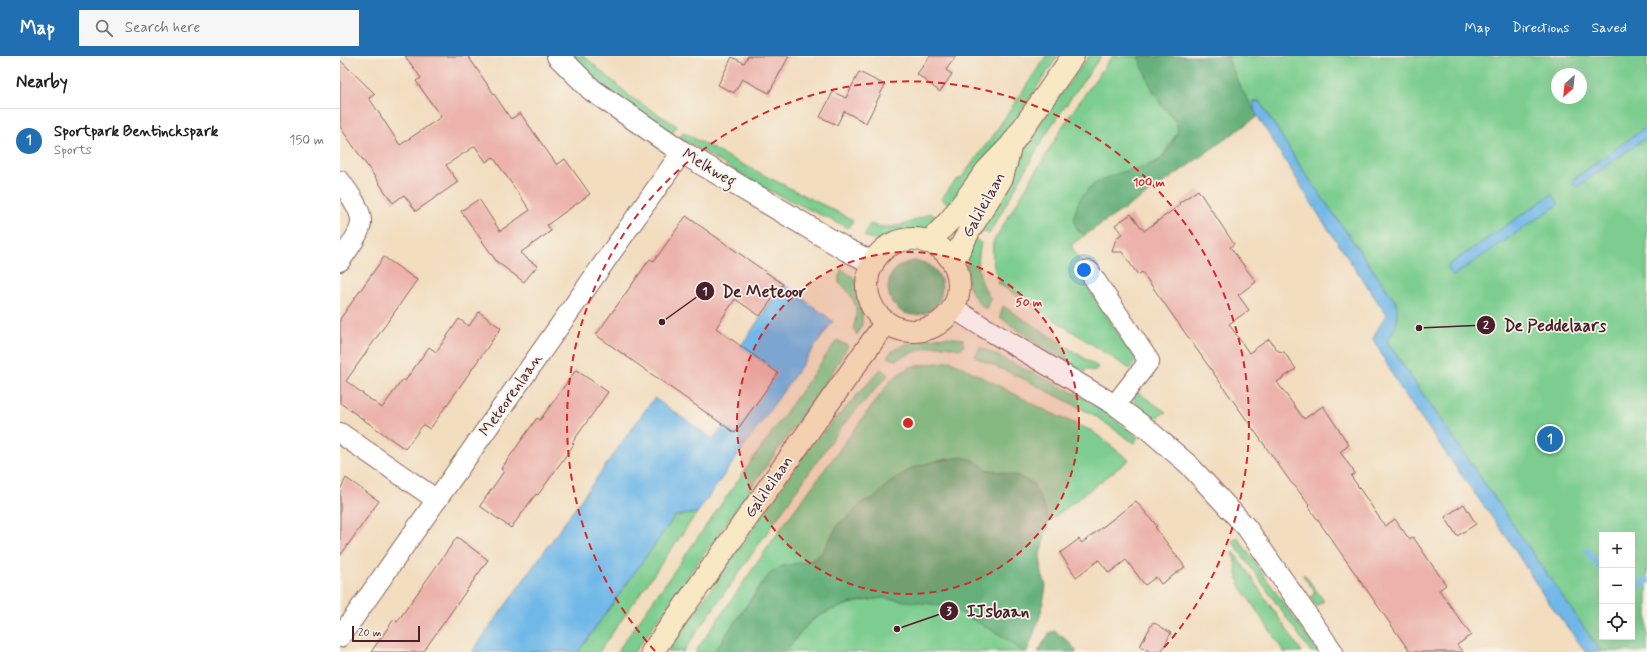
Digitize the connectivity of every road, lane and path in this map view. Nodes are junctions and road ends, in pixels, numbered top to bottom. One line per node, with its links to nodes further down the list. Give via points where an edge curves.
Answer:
1 (558, 56): 4 (street, Melkweg, via 592,90)
2 (1073, 56): 3 (main road, Galileilaan)
3 (1010, 145): 6 (main road, Galileilaan, via 987,170 951,219); 8 (main road, Galileilaan, via 1002,178)
4 (682, 152): 9 (street, Melkweg); 15 (street, Meteorenlaan)
5 (340, 181): 7 (street, via 356,204 361,223 353,242)
6 (926, 242): 8 (main road, via 940,249); 9 (main road, via 915,239 902,240 890,245)
7 (340, 261)
8 (953, 262): 11 (main road, via 959,281 958,295)
9 (873, 263): 12 (main road, via 867,289 876,313)
10 (1089, 272): 13 (street, via 1149,361)
11 (953, 308): 12 (main road, via 946,318 935,326 923,330 904,330); 13 (street)
12 (886, 322): 17 (main road, Galileilaan)
13 (1115, 405): 18 (street, via 1145,427 1188,465 1247,528)
14 (340, 433): 15 (street)
15 (437, 500): 16 (street, Meteorenlaan)
16 (340, 637)
17 (652, 652)
18 (1333, 652)

